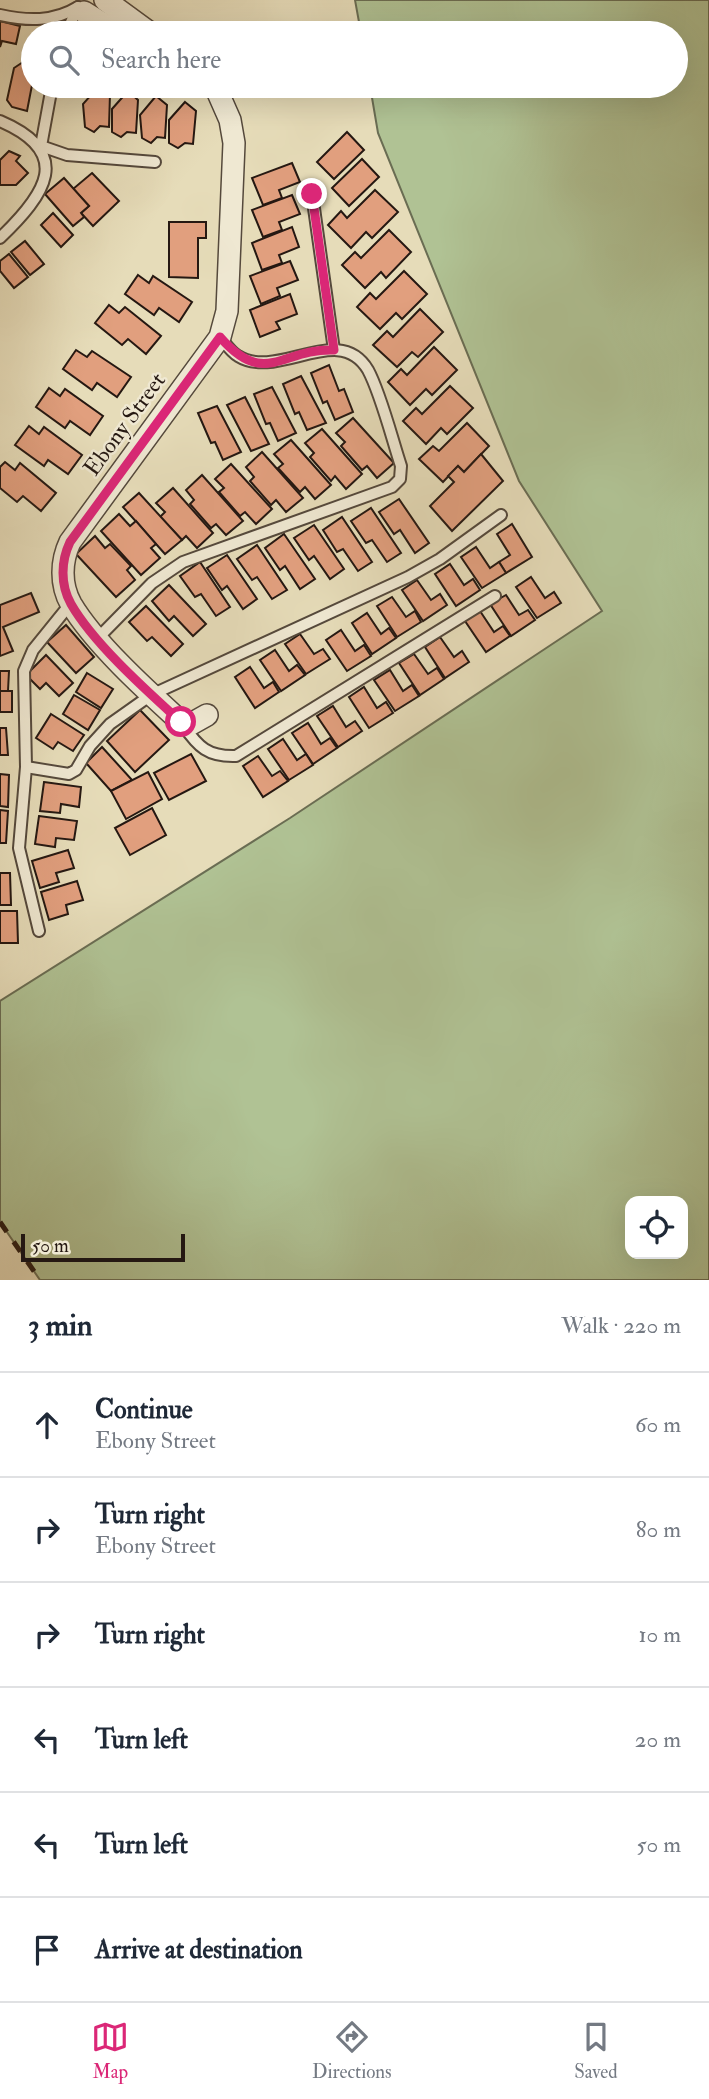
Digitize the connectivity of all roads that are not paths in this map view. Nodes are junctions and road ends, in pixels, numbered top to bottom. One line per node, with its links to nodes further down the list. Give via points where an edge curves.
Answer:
1 (89, 4): 2 (lane, via 39,20); 3 (lane); 4 (street); 5 (street)
2 (0, 15)
3 (76, 21)
4 (98, 21)
5 (125, 21)
6 (50, 98): 9 (lane)
7 (220, 98): 13 (street, Ebony Street, via 234,144 227,311)
8 (0, 121): 9 (lane, via 22,130)
9 (41, 146): 10 (lane, via 67,155); 12 (lane, via 44,184 29,210)
10 (155, 162)
11 (312, 194): 14 (lane)
12 (0, 238)
13 (220, 337): 14 (lane, via 237,356 257,363); 17 (street, Ebony Street, via 70,542 62,558)
14 (334, 350): 18 (lane, via 355,356 367,369 401,466 400,479 392,487 183,562 152,583)
15 (501, 515): 19 (lane, via 408,577)
16 (495, 596): 21 (lane, via 236,756 207,753)
17 (71, 603): 18 (street, Ebony Street); 22 (lane, via 24,671)
18 (98, 638): 19 (street, Ebony Street)
19 (152, 695): 21 (street, Ebony Street); 22 (lane, via 110,724 69,774)
20 (207, 715): 21 (street, via 191,724)
21 (181, 722)
22 (26, 767): 23 (lane, via 19,848)
23 (39, 931)

